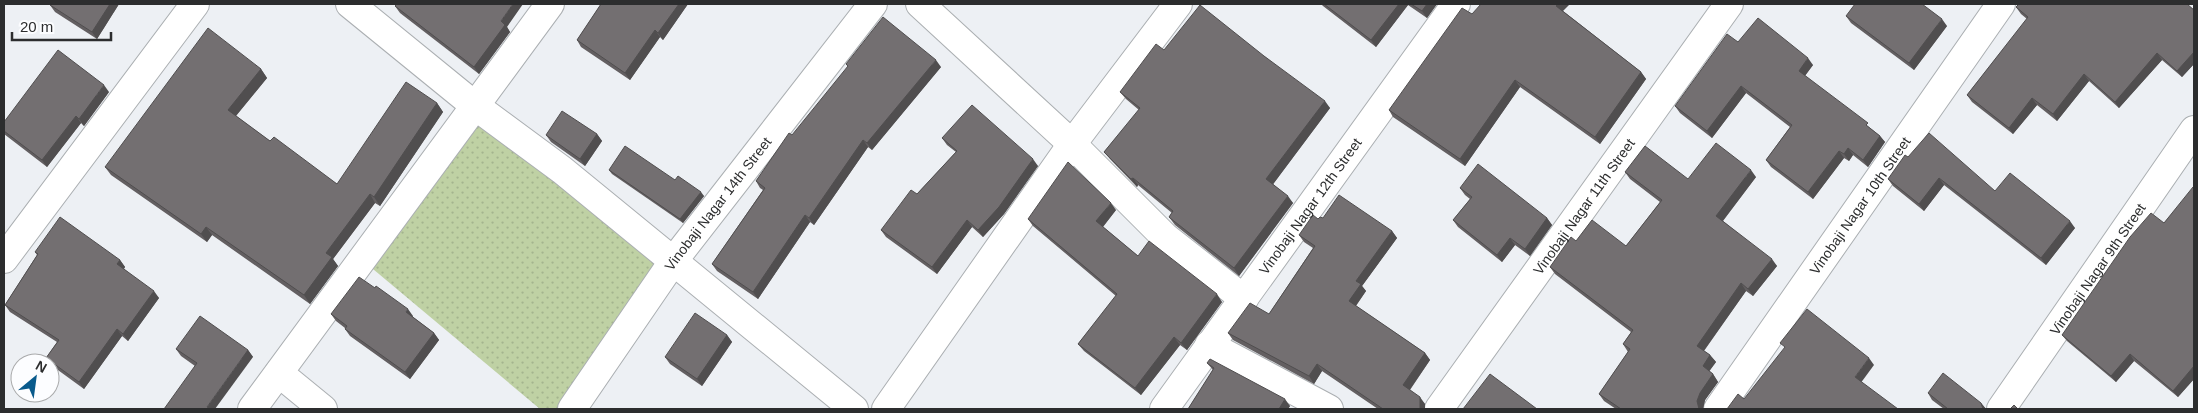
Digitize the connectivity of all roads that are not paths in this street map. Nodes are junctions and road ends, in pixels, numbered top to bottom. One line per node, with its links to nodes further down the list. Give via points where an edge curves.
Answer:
1 (195, 4): 13 (street)
2 (350, 4): 10 (street)
3 (550, 4): 10 (street)
4 (873, 4): 14 (street, Vinobaji Nagar 14th Street)
5 (920, 4): 12 (street)
6 (1178, 4): 12 (street)
7 (1456, 4): 15 (street, Vinobaji Nagar 12th Street)
8 (1730, 4): 25 (street, Vinobaji Nagar 11th Street)
9 (2001, 4): 26 (street, Vinobaji Nagar 10th Street)
10 (474, 105): 14 (street, via 562,170); 17 (street)
11 (2194, 130): 27 (street, Vinobaji Nagar 9th Street)
12 (1072, 144): 15 (street, via 1165,237); 22 (street)
13 (4, 260)
14 (674, 260): 20 (street, Vinobaji Nagar 14th Street); 21 (street)
15 (1244, 299): 16 (street, Vinobaji Nagar 12th Street)
16 (1209, 346): 23 (street, Vinobaji Nagar 12th Street); 24 (street)
17 (279, 373): 18 (street); 19 (street)
18 (252, 409)
19 (323, 409)
20 (572, 409)
21 (854, 409)
22 (886, 409)
23 (1164, 409)
24 (1329, 409)
25 (1439, 409)
26 (1718, 409)
27 (2001, 409)

